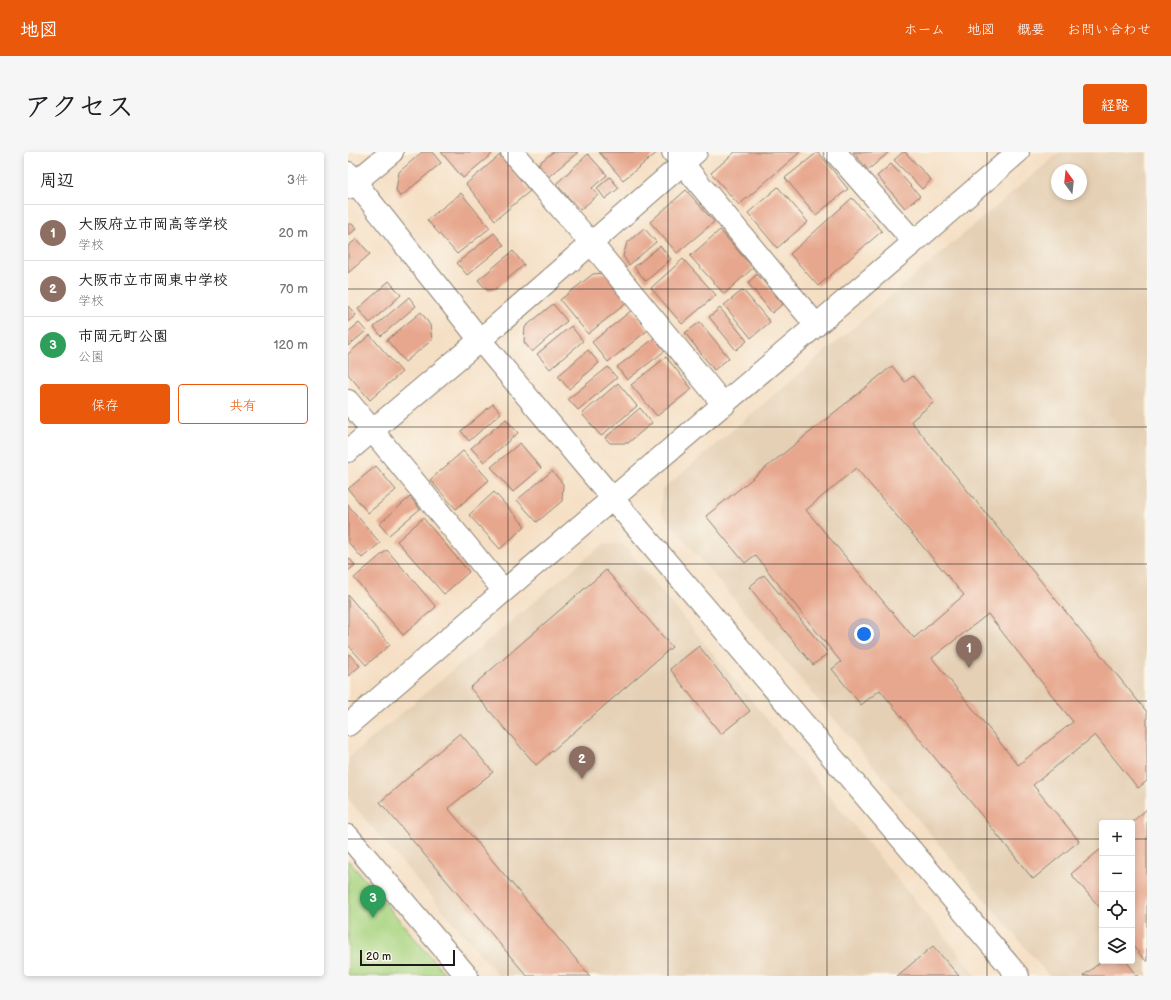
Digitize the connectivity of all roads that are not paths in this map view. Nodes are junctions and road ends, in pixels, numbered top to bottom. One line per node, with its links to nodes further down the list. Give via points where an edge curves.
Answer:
1 (392, 152): 6 (street)
2 (512, 152): 8 (street)
3 (835, 152): 7 (street)
4 (1008, 155): 7 (street)
5 (684, 156): 8 (street); 9 (street)
6 (350, 181): 10 (street)
7 (914, 242): 9 (street)
8 (591, 244): 10 (street); 12 (street)
9 (816, 325): 12 (street)
10 (480, 340): 13 (street); 15 (street)
11 (348, 401): 13 (street)
12 (724, 405): 15 (street)
13 (372, 431): 14 (street); 16 (street)
14 (348, 451)
15 (613, 499): 16 (street); 20 (street)
16 (504, 591): 17 (street)
17 (348, 725)
18 (348, 836): 19 (street)
19 (467, 976)
20 (1018, 976)

